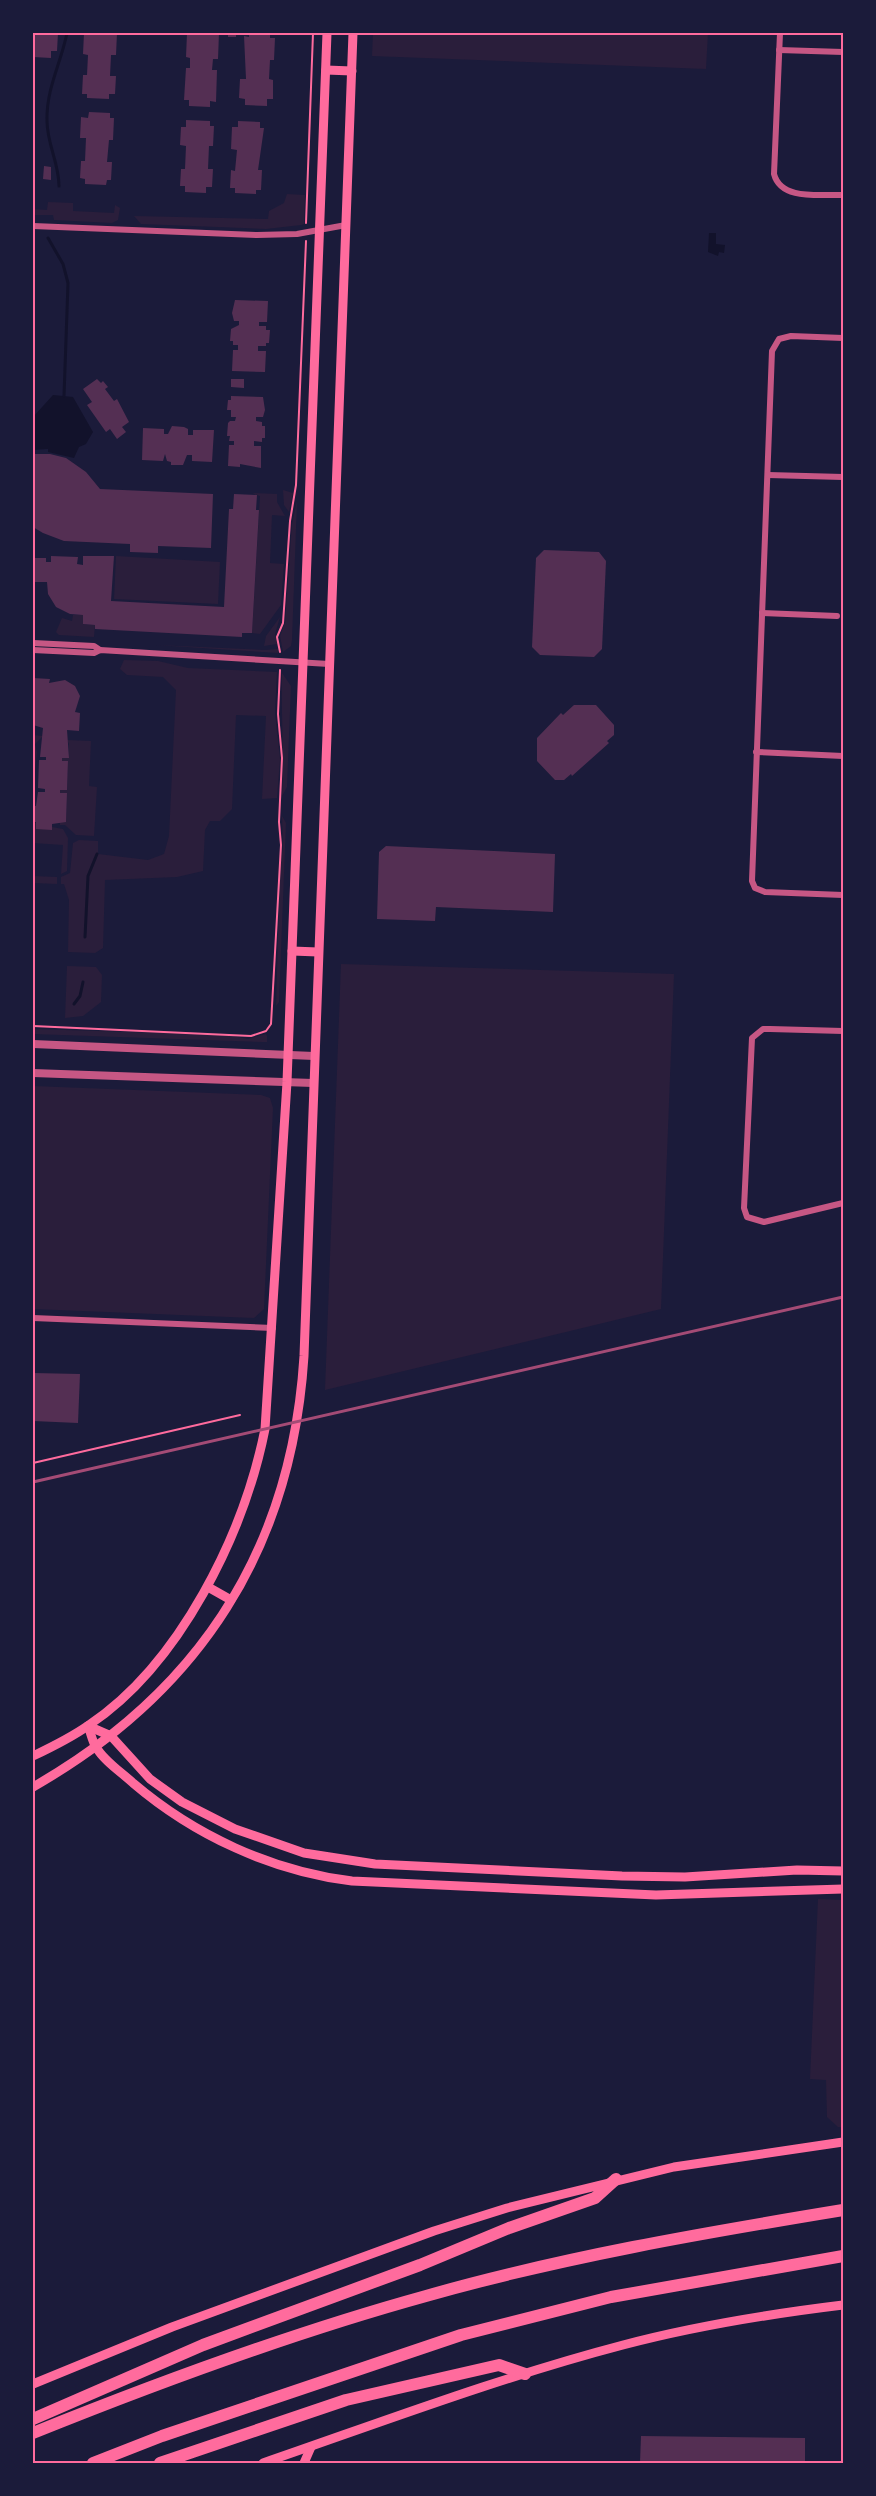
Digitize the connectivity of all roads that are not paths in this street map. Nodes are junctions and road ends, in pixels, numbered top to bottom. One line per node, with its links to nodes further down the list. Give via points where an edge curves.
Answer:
1 (327, 33): 6 (main road)
2 (353, 33): 7 (main road)
3 (780, 33): 4 (street)
4 (779, 50): 5 (street); 8 (street, via 774,174 779,187 792,193)
5 (843, 52)
6 (326, 70): 7 (main road); 11 (main road)
7 (352, 71): 9 (main road)
8 (843, 195)
9 (346, 225): 11 (street); 21 (main road)
10 (33, 226): 11 (street, via 257,236)
11 (320, 231): 20 (main road)
12 (843, 338): 13 (street, via 791,336 779,339 772,351)
13 (768, 475): 14 (street); 15 (street)
14 (843, 477)
15 (762, 613): 16 (street); 22 (street)
16 (837, 616)
17 (33, 642): 19 (street, via 94,646)
18 (33, 650): 19 (street)
19 (100, 650): 20 (street)
20 (303, 663): 21 (street); 25 (main road)
21 (329, 664): 26 (main road)
22 (756, 752): 23 (street); 24 (street, via 752,881 755,888 765,892)
23 (843, 756)
24 (843, 895)
25 (291, 951): 26 (main road); 29 (main road)
26 (318, 952): 30 (main road)
27 (843, 1031): 34 (street, via 770,1029 755,1034 750,1044 744,1208 747,1217 764,1222)
28 (33, 1044): 29 (street)
29 (288, 1055): 30 (street); 32 (main road)
30 (314, 1056): 33 (main road)
31 (33, 1073): 32 (street)
32 (287, 1082): 33 (street); 36 (main road)
33 (313, 1083): 38 (main road, via 299,1413 273,1513)
34 (843, 1203)
35 (33, 1318): 36 (street)
36 (273, 1328): 37 (main road, via 260,1455 239,1520)
37 (208, 1587): 38 (main road); 39 (main road, via 137,1682)
38 (231, 1600): 40 (main road, via 195,1655)
39 (88, 1726): 40 (main road); 41 (main road); 42 (main road)
40 (111, 1736): 41 (main road); 45 (main road, via 150,1779 182,1802 235,1829 304,1853 375,1864)
41 (96, 1747): 43 (main road); 47 (main road, via 141,1790 185,1822 252,1855 313,1875 352,1881)
42 (33, 1756)
43 (33, 1786)
44 (843, 1871): 45 (main road)
45 (622, 1876): 47 (main road)
46 (843, 1889): 47 (main road, via 694,1895)
47 (621, 1893)
48 (843, 2142): 49 (main road, via 720,2158)
49 (616, 2179): 54 (main road, via 428,2234 162,2331); 55 (highway, via 595,2198 203,2345)
50 (843, 2210): 56 (highway, via 609,2252 427,2295 233,2357)
51 (843, 2256): 58 (highway, via 611,2297 461,2335 207,2420)
52 (843, 2306): 53 (main road, via 698,2327)
53 (525, 2374): 57 (main road); 59 (highway, via 499,2365 346,2400)
54 (33, 2384)
55 (33, 2419)
56 (33, 2433)
57 (311, 2447): 60 (main road); 61 (main road)
58 (93, 2463)
59 (160, 2463)
60 (263, 2463)
61 (304, 2463)

